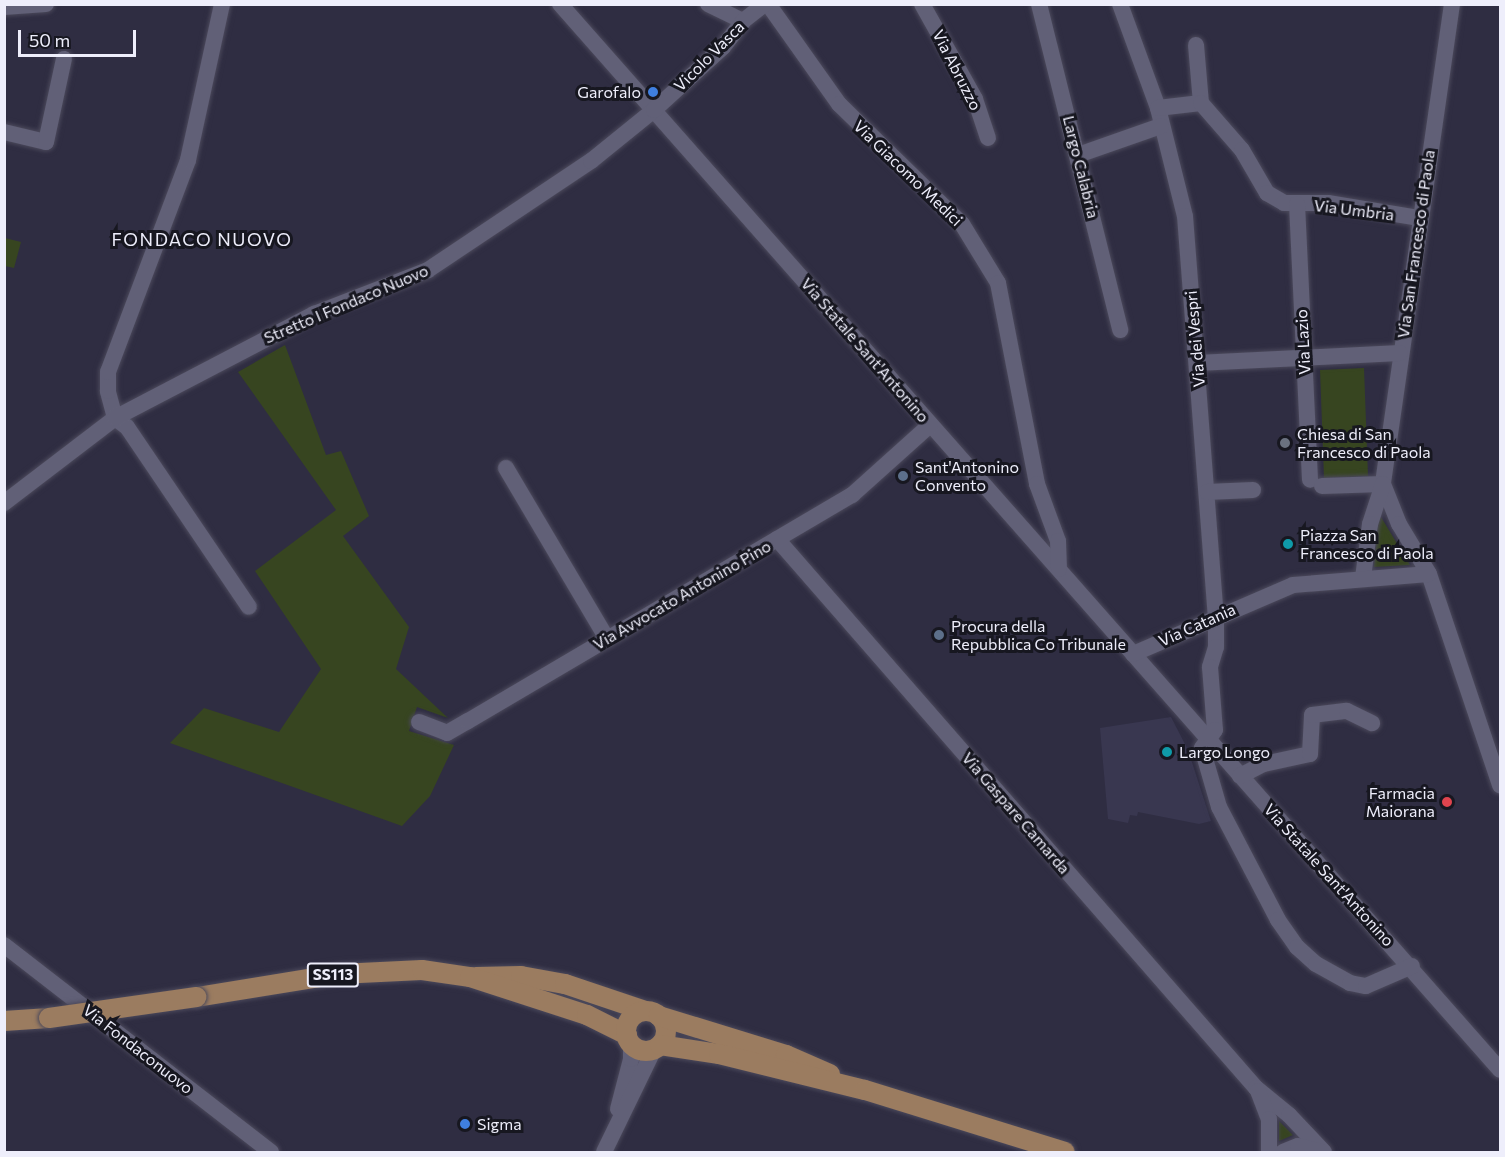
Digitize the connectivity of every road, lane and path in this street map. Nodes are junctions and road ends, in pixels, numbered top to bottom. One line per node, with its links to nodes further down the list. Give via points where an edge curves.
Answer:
1 (46, 4): 10 (street)
2 (222, 4): 27 (street, via 188,160 108,372)
3 (560, 4): 16 (street, Via Statale Sant'Antonino)
4 (708, 4): 11 (street)
5 (766, 4): 11 (street, Vicolo Vasca); 35 (street, Via Giacomo Medici, via 838,104 956,217 998,283 1036,484 1058,541)
6 (922, 4): 19 (street, Via Abruzzo, via 975,99)
7 (1039, 4): 20 (street, Largo Calabria)
8 (1120, 4): 15 (street, Via dei Vespri)
9 (1452, 4): 22 (street, Via San Francesco di Paola)
10 (4, 7)
11 (743, 21): 16 (street, Vicolo Vasca, via 729,40)
12 (1196, 45): 14 (street)
13 (64, 59): 18 (street, via 46,142)
14 (1201, 103): 15 (street); 21 (street, Via Umbria, via 1242,150 1267,193 1284,203)
15 (1158, 108): 17 (street, Via dei Vespri)
16 (654, 110): 27 (street, Stretto I Fondaco Nuovo, via 591,161 428,270 314,314); 28 (street, Via Statale Sant'Antonino)
17 (1161, 126): 20 (street); 26 (street, Via dei Vespri, via 1185,216)
18 (4, 132)
19 (988, 138)
20 (1078, 155): 23 (street, Largo Calabria)
21 (1297, 204): 22 (street, Via Umbria, via 1328,203); 25 (street, Via Lazio)
22 (1420, 219): 24 (street, Via San Francesco di Paola)
23 (1120, 330)
24 (1400, 353): 25 (street); 30 (street, Via San Francesco di Paola)
25 (1304, 357): 26 (street); 30 (street, Via Lazio, via 1316,483)
26 (1197, 363): 32 (street, Via dei Vespri)
27 (115, 418): 33 (street, Stretto I Fondaco Nuovo); 38 (street, via 127,427)
28 (930, 425): 34 (street, Via Avvocato Antonino Pino, via 852,495); 35 (street, Via Statale Sant'Antonino)
29 (506, 468): 40 (street)
30 (1383, 484): 36 (street, Via San Francesco di Paola, via 1399,525); 37 (street, Via San Francesco di Paola, via 1370,524)
31 (1253, 490): 32 (street)
32 (1207, 492): 39 (street, Via dei Vespri)
33 (5, 502)
34 (777, 539): 40 (street, Via Avvocato Antonino Pino); 55 (street, Via Gaspare Camarda)
35 (1059, 569): 41 (street, Via Statale Sant'Antonino)
36 (1429, 574): 37 (street); 46 (street, Via San Francesco di Paola)
37 (1363, 578): 39 (street, Via Catania, via 1293,585)
38 (249, 607)
39 (1216, 616): 41 (street, Via Catania); 44 (street, Via dei Vespri, via 1216,647 1210,667 1215,730)
40 (607, 639): 42 (street, Via Avvocato Antonino Pino, via 447,733)
41 (1132, 654): 44 (street, Via Statale Sant'Antonino)
42 (419, 723)
43 (1372, 723): 45 (street, via 1347,711 1312,715 1310,754 1264,764)
44 (1206, 738): 45 (street); 48 (street, via 1202,748 1219,807 1278,920 1297,947 1316,964 1358,985 1376,983)
45 (1243, 780): 48 (street, Via Statale Sant'Antonino)
46 (1500, 785)
47 (4, 945): 58 (street, Via Fondaconuovo)
48 (1412, 966): 54 (street, Via Statale Sant'Antonino)
49 (470, 977): 50 (main road, via 522,976 565,984); 51 (main road, SS113, bridge, via 422,970 349,973 49,1018); 52 (main road, via 587,1015)
50 (652, 1013): 52 (main road, via 630,1019); 53 (main road, via 666,1028); 56 (main road, via 786,1055)
51 (4, 1021)
52 (629, 1039): 53 (main road, via 642,1050); 57 (street, via 631,1059)
53 (657, 1047): 56 (main road, via 719,1053); 57 (street)
54 (1500, 1070)
55 (1256, 1088): 60 (street, Via Gaspare Camarda, via 1269,1119); 62 (street, Via Gaspare Camarda)
56 (865, 1090): 59 (main road)
57 (607, 1146)
58 (271, 1152)
59 (1065, 1152)
60 (1269, 1152)
61 (1283, 1152): 62 (street, Via Gaspare Camarda, via 1298,1146)
62 (1324, 1152)

